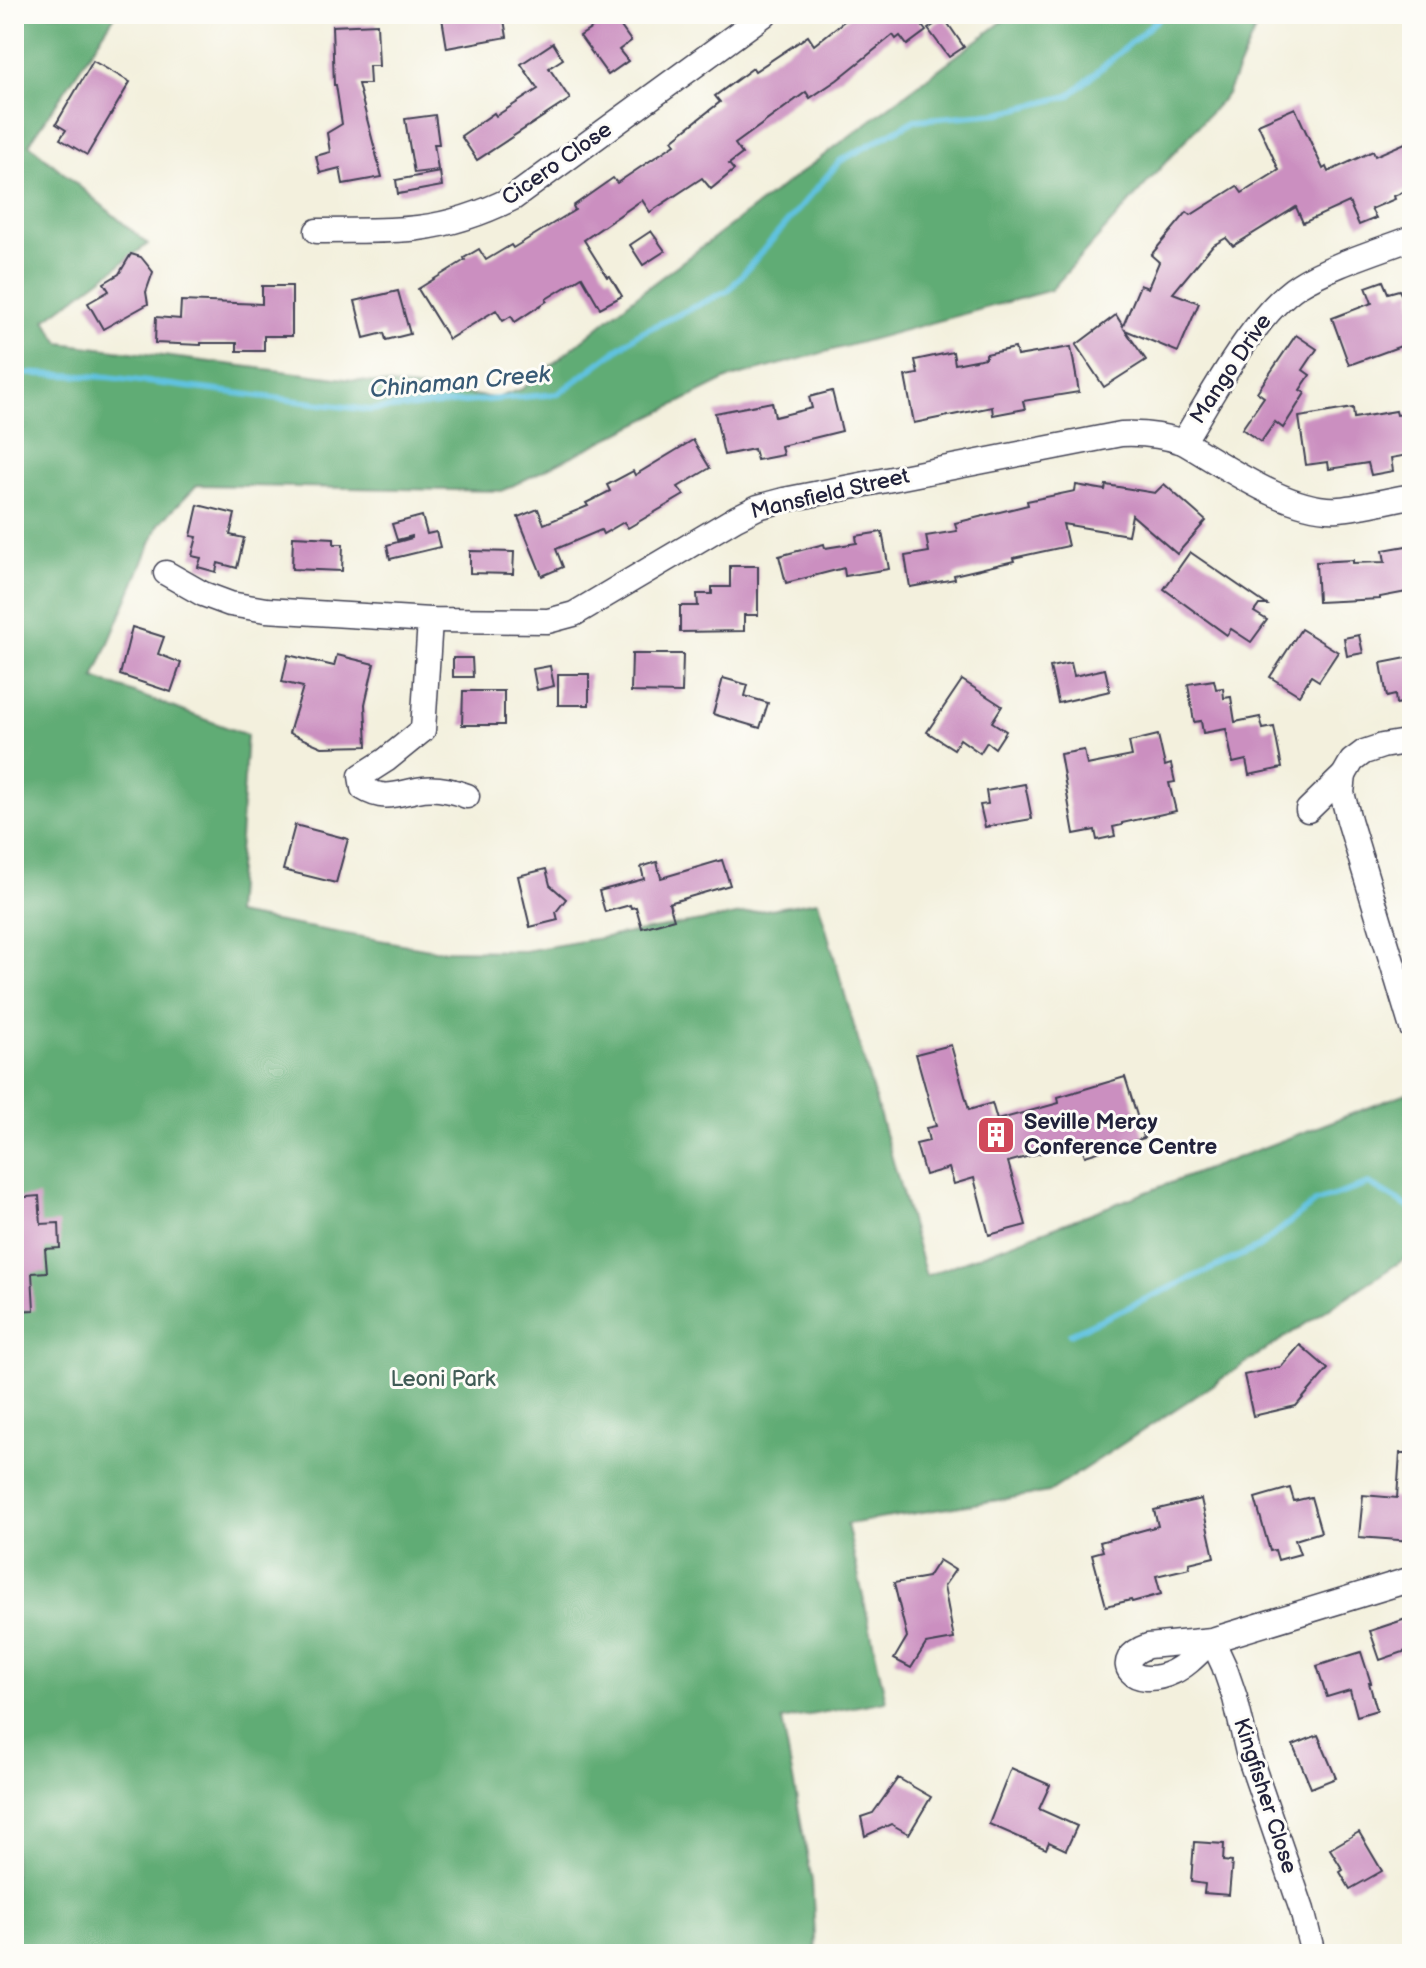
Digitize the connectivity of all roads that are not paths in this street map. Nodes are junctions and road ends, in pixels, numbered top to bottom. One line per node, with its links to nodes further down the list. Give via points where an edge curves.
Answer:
1 (765, 14): 2 (street, Cicero Close, via 513,198 483,213 416,229)
2 (317, 231)
3 (1412, 238): 4 (street, Mango Drive, via 1309,280 1276,304)
4 (1183, 442): 5 (street, Mansfield Street, via 1300,505 1339,509); 7 (street, Mansfield Street, via 1143,433 1096,437 784,500 736,518 574,614 548,621)
5 (1412, 496)
6 (166, 573): 7 (street, Mansfield Street, via 230,604)
7 (430, 620): 10 (street, via 423,730 361,776 363,788 394,796 420,789)
8 (1412, 741): 9 (street, via 1364,752)
9 (1344, 775): 11 (street); 12 (street, via 1349,820)
10 (467, 796)
11 (1308, 810)
12 (1412, 1028)
13 (1412, 1579): 14 (street, Kingfisher Close, via 1212,1640 1235,1698)
14 (1313, 1954)

